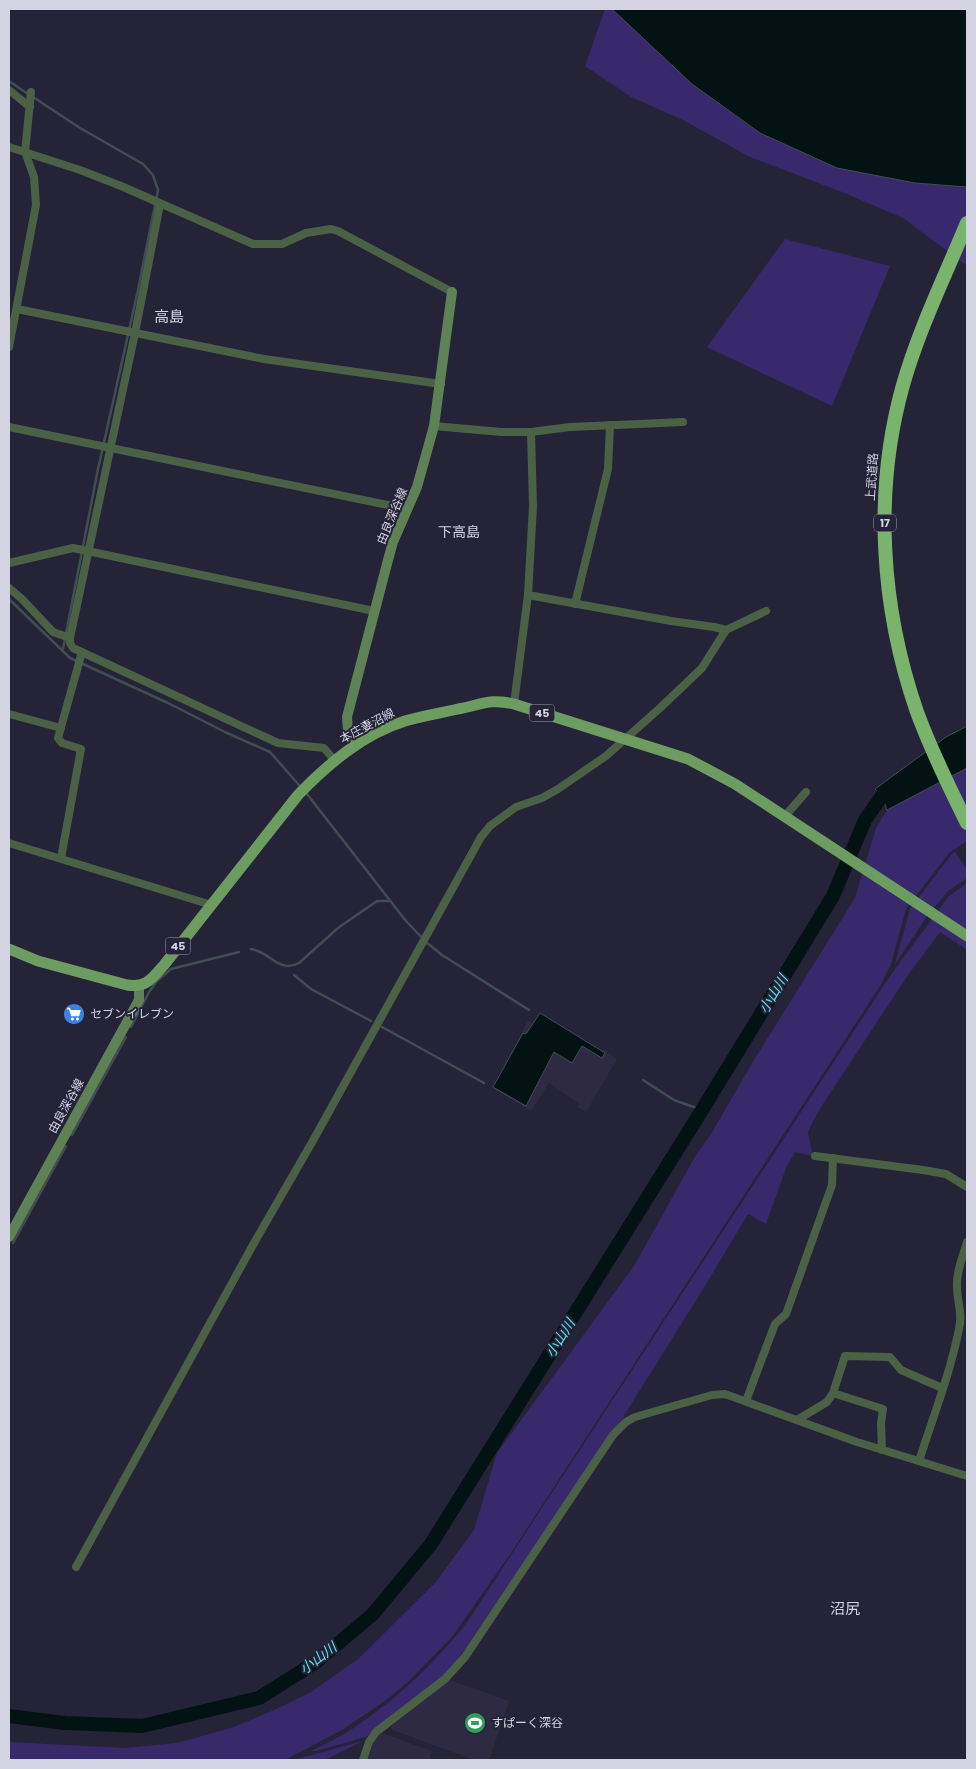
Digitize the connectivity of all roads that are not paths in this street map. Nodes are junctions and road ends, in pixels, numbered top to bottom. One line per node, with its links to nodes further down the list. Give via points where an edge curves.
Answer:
1 (9, 90): 3 (street)
2 (31, 92): 3 (street)
3 (30, 104): 5 (street)
4 (9, 147): 5 (street)
5 (25, 152): 6 (street, via 80,170); 9 (street, via 34,177 36,205)
6 (160, 204): 8 (street, via 253,244 282,244 306,233 338,231); 10 (street)
7 (967, 223): 38 (highway, 上武道路 / 17, via 919,337 902,390 889,447 885,536 892,616 910,691 930,745)
8 (452, 292): 12 (main road, 由良深谷線)
9 (17, 308): 10 (street); 11 (street)
10 (136, 334): 12 (street, via 264,359); 18 (street)
11 (9, 348)
12 (440, 384): 15 (main road, 由良深谷線)
13 (683, 422): 14 (street)
14 (610, 425): 17 (street); 24 (street, via 608,468)
15 (434, 426): 17 (street); 19 (main road, 由良深谷線, via 417,487)
16 (9, 427): 18 (street)
17 (531, 432): 23 (street, via 533,506)
18 (109, 447): 19 (street); 20 (street)
19 (407, 509): 25 (main road, 由良深谷線, via 393,542)
20 (88, 551): 21 (street, via 66,550); 25 (street); 28 (street)
21 (9, 563)
22 (9, 588): 28 (street, via 53,632)
23 (528, 595): 24 (street); 30 (street)
24 (574, 604): 27 (street)
25 (374, 611): 34 (main road, 由良深谷線, via 347,717 348,731)
26 (766, 611): 27 (street)
27 (726, 630): 33 (street, via 702,668)
28 (70, 638): 29 (street, via 71,646)
29 (82, 652): 32 (street); 35 (street, via 278,743 324,748)
30 (514, 704): 33 (main road, 本庄妻沼線 / 45); 34 (main road, 本庄妻沼線 / 45, via 482,702 421,716 387,728)
31 (9, 714): 32 (street)
32 (61, 728): 40 (street, via 58,738 62,743 81,750)
33 (625, 739): 37 (main road, 本庄妻沼線 / 45, via 688,759 736,784); 57 (street, via 558,790 516,807 481,837)
34 (357, 744): 35 (main road, 本庄妻沼線 / 45)
35 (335, 761): 41 (main road, 本庄妻沼線 / 45, via 298,795)
36 (806, 792): 37 (street)
37 (788, 818): 42 (main road, 45)
38 (967, 823)
39 (9, 844): 40 (street)
40 (61, 858): 41 (street)
41 (209, 906): 44 (main road, 本庄妻沼線 / 45, via 164,965)
42 (967, 936)
43 (9, 949): 44 (main road, via 49,964)
44 (139, 986): 48 (main road, 由良深谷線, via 139,1000)
45 (815, 1156): 46 (street)
46 (833, 1158): 47 (street, via 946,1174); 52 (street, via 832,1185 786,1314 775,1324)
47 (967, 1187)
48 (9, 1237)
49 (967, 1242): 50 (street, via 957,1279 962,1315 960,1328)
50 (942, 1388): 51 (street, via 901,1370 890,1357 845,1356); 55 (street)
51 (833, 1393): 53 (street, via 827,1402); 54 (street, via 882,1409)
52 (746, 1401): 53 (street); 58 (street, via 725,1394 712,1395 635,1417 621,1426 465,1657 445,1679 376,1732)
53 (798, 1420): 54 (street)
54 (882, 1450): 55 (street)
55 (919, 1461): 56 (street)
56 (967, 1476)
57 (76, 1567)
58 (363, 1760)

